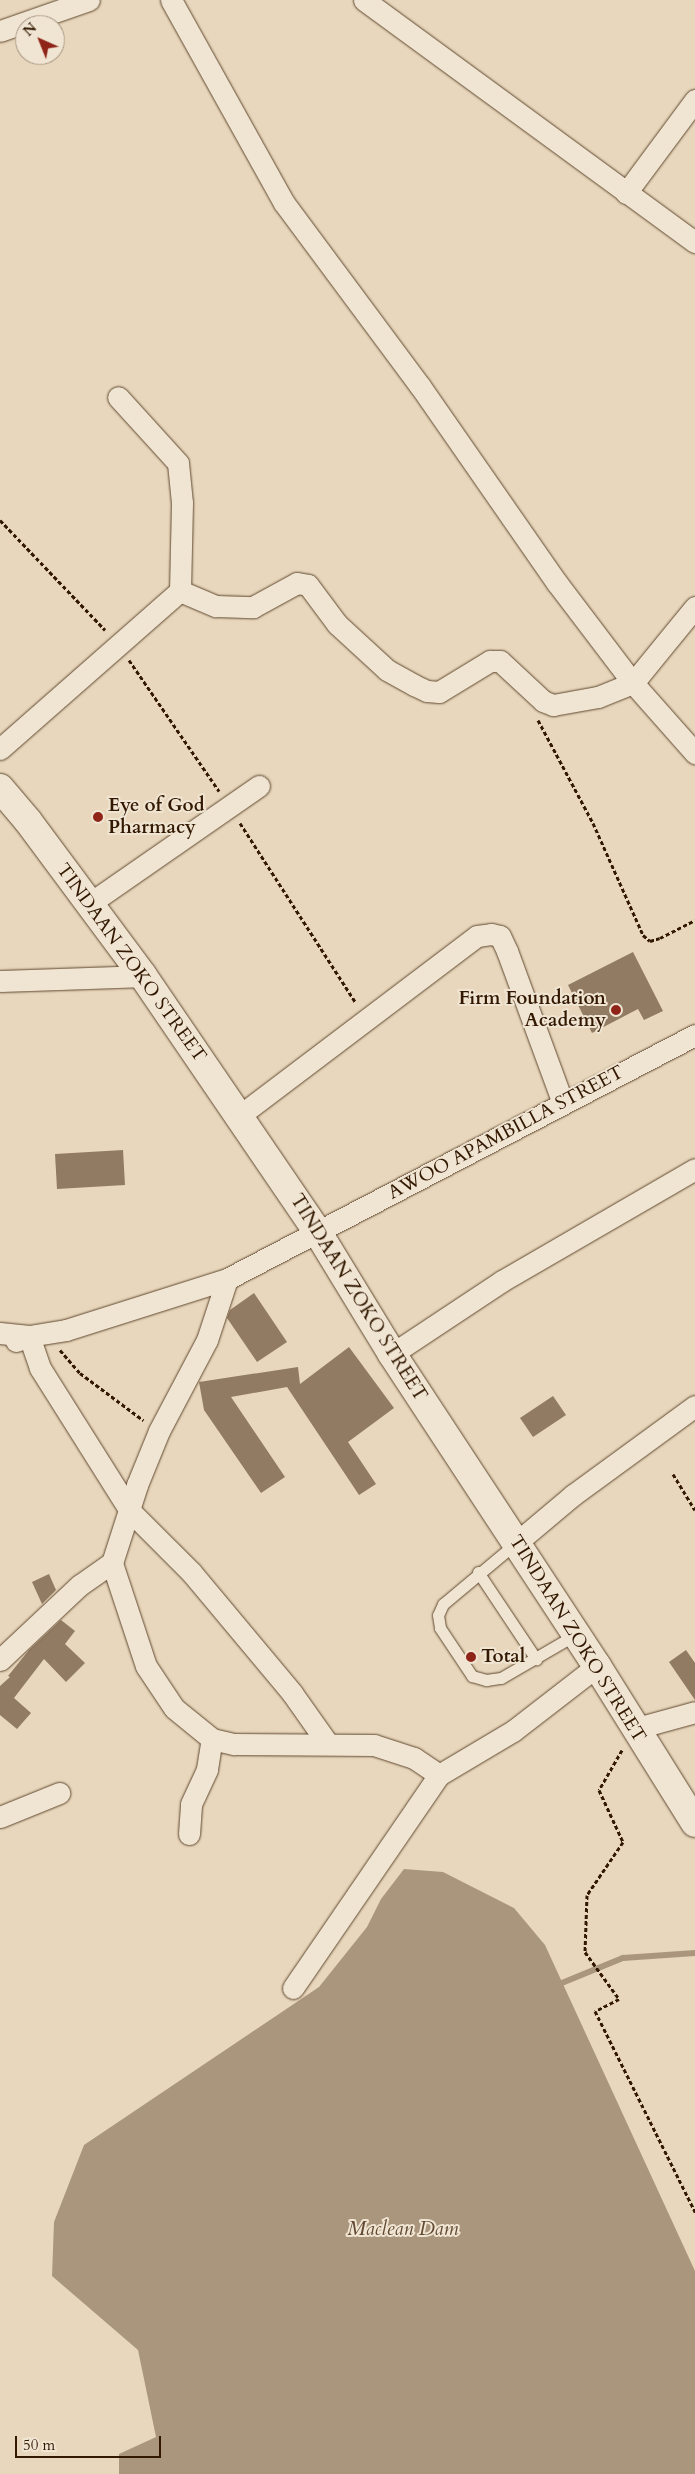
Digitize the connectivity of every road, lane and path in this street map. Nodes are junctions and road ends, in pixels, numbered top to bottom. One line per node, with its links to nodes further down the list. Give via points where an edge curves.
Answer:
1 (89, 0): 4 (street)
2 (171, 0): 13 (street, via 284,203)
3 (364, 0): 6 (street)
4 (0, 31)
5 (695, 100): 6 (street)
6 (626, 193): 7 (street)
7 (695, 242)
8 (118, 397): 10 (street, via 178,463 182,504)
9 (0, 520): 12 (path)
10 (180, 591): 12 (street); 14 (street, via 216,606 253,608 297,583 308,585 337,624 387,670 414,685 440,692 490,661 500,661)
11 (695, 607): 13 (street)
12 (119, 646): 15 (street); 19 (path)
13 (633, 683): 14 (street, via 580,700 553,705); 16 (street)
14 (543, 701): 21 (path, via 538,723 593,823 643,935 650,940 660,938)
15 (0, 748)
16 (695, 753)
17 (259, 786): 19 (street)
18 (0, 788): 20 (main road, TINDAAN ZOKO STREET)
19 (230, 807): 20 (street); 24 (path)
20 (89, 904): 22 (main road, TINDAAN ZOKO STREET)
21 (695, 920)
22 (143, 976): 23 (street); 27 (main road, TINDAAN ZOKO STREET)
23 (0, 981)
24 (366, 1019): 26 (street, via 476,936 500,936); 27 (street)
25 (695, 1035): 26 (street, AWOO APAMBILLA STREET)
26 (563, 1103): 29 (street, AWOO APAMBILLA STREET)
27 (238, 1116): 29 (main road, TINDAAN ZOKO STREET)
28 (695, 1169): 34 (street, via 502,1281)
29 (317, 1231): 30 (street, AWOO APAMBILLA STREET); 34 (main road, TINDAAN ZOKO STREET)
30 (228, 1279): 32 (street, AWOO APAMBILLA STREET, via 66,1330); 36 (street, via 207,1340)
31 (0, 1333): 32 (street)
32 (36, 1334): 33 (street); 36 (path, via 80,1372); 39 (street, via 40,1368)
33 (0, 1348)
34 (392, 1354): 40 (main road, TINDAAN ZOKO STREET)
35 (695, 1406): 40 (street, via 573,1495)
36 (160, 1431): 39 (street)
37 (674, 1474): 38 (path)
38 (695, 1510)
39 (130, 1511): 41 (street); 50 (street, via 191,1572 292,1693)
40 (516, 1543): 42 (lane); 43 (main road, TINDAAN ZOKO STREET)
41 (112, 1563): 44 (street, via 80,1585); 49 (street, via 146,1666 174,1708)
42 (478, 1572): 45 (lane); 45 (lane, via 443,1604 438,1615 440,1628 472,1676 486,1680 501,1678)
43 (575, 1635): 45 (lane); 46 (main road, TINDAAN ZOKO STREET)
44 (0, 1660)
45 (536, 1660)
46 (597, 1666): 48 (main road, TINDAAN ZOKO STREET); 51 (street, via 513,1731)
47 (695, 1712): 48 (street)
48 (633, 1729): 54 (main road, TINDAAN ZOKO STREET); 57 (path, via 599,1790 623,1842 587,1896 585,1952 611,1984 619,2000 594,2011)
49 (212, 1738): 50 (street, via 234,1744); 55 (street, via 207,1769 191,1804)
50 (328, 1744): 51 (street, via 374,1745 414,1758)
51 (439, 1775): 56 (street)
52 (59, 1793): 53 (street)
53 (0, 1817)
54 (695, 1823)
55 (189, 1834)
56 (293, 1988)
57 (695, 2212)

